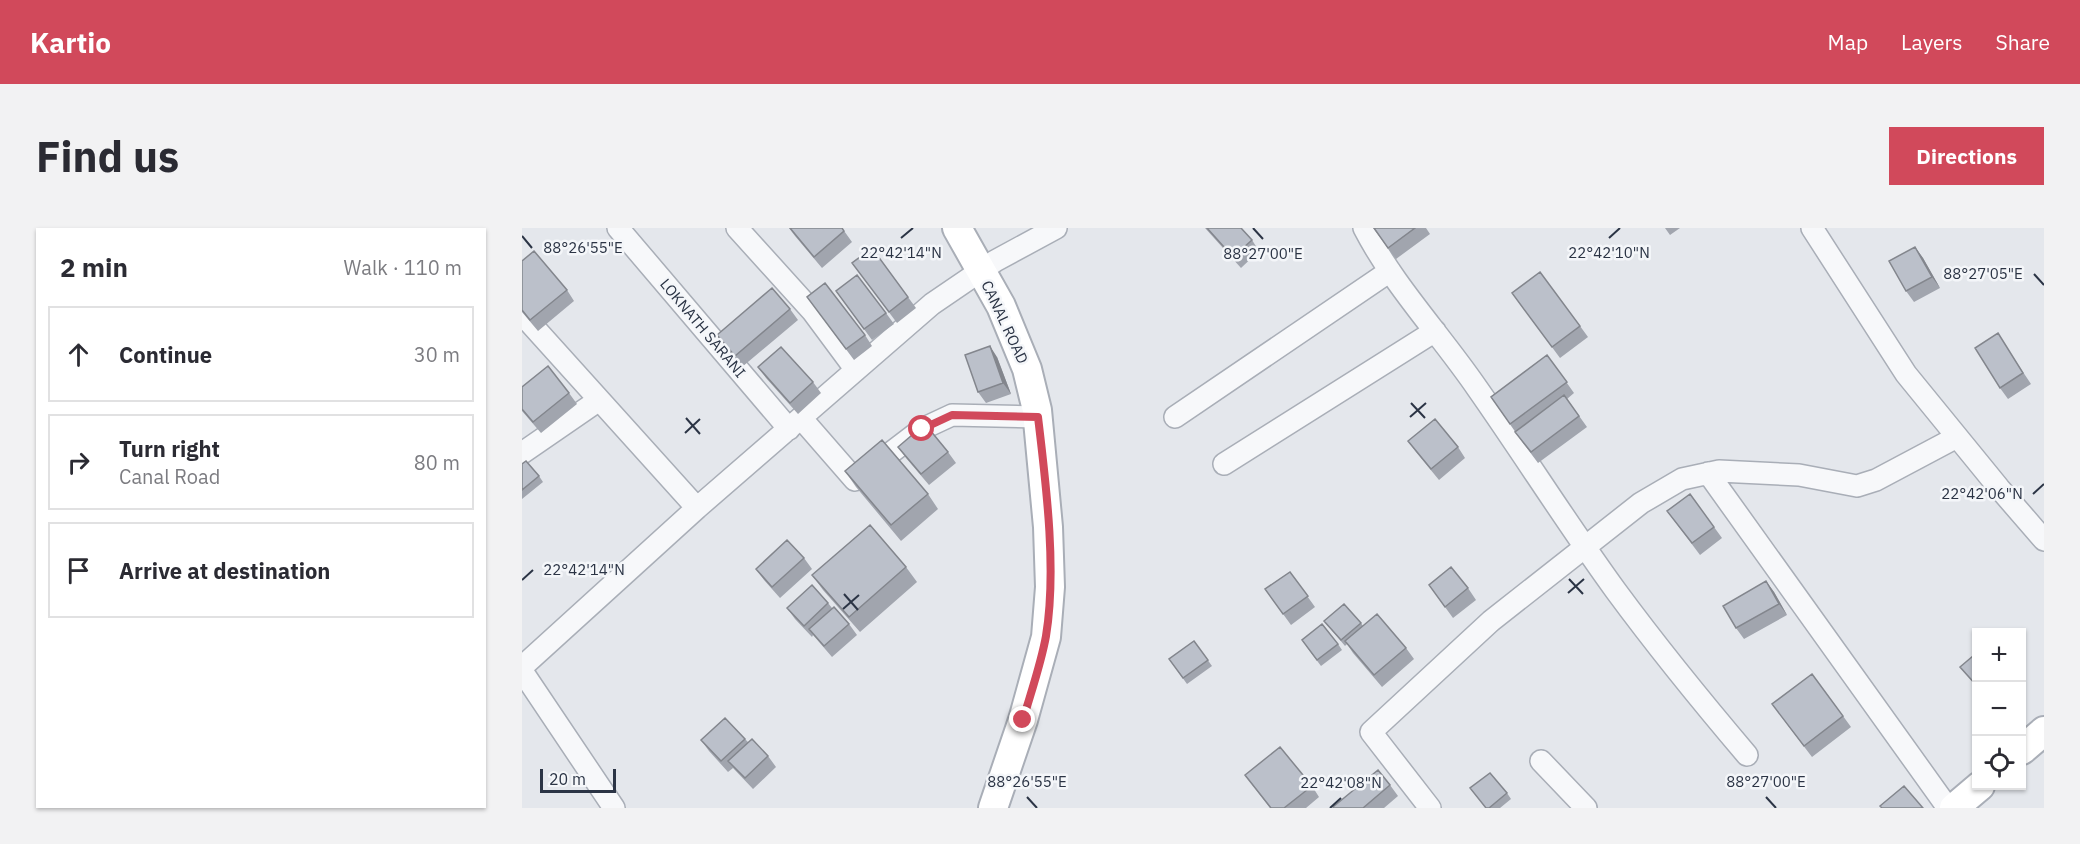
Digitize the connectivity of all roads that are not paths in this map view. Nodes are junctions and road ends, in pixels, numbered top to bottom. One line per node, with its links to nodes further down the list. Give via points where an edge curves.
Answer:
1 (618, 228): 15 (street, LOKNATH SARANI)
2 (737, 228): 11 (street, via 813,312)
3 (957, 228): 7 (street, CANAL ROAD)
4 (1364, 228): 8 (street)
5 (1812, 228): 16 (street, via 1906,374)
6 (1049, 232): 7 (street)
7 (988, 265): 11 (street, via 932,304); 13 (street, CANAL ROAD, via 1027,369)
8 (1390, 271): 10 (street); 14 (street)
9 (522, 314): 12 (street)
10 (1435, 331): 18 (street); 22 (street)
11 (856, 370): 15 (street)
12 (599, 400): 17 (street); 20 (street)
13 (1038, 417): 15 (street, LOKNATH SARANI, via 952,415 922,429 855,480); 30 (street, CANAL ROAD, via 1048,527 1050,587 1046,637)
14 (1175, 417)
15 (795, 423): 20 (street)
16 (1957, 437): 19 (street, via 1857,486 1798,475); 21 (street)
17 (522, 453)
18 (1224, 464)
19 (1708, 473): 22 (street, via 1682,479 1661,491); 33 (street)
20 (697, 508): 23 (street)
21 (2044, 540)
22 (1586, 546): 26 (street, via 1652,639); 31 (street, via 1491,621 1371,732)
23 (522, 669): 29 (street)
24 (2044, 731): 25 (street)
25 (2026, 747)
26 (1747, 755)
27 (1541, 760): 32 (street)
28 (1975, 790): 34 (street)
29 (614, 808)
30 (993, 808)
31 (1430, 808)
32 (1586, 808)
33 (1948, 808)
34 (1954, 808)

